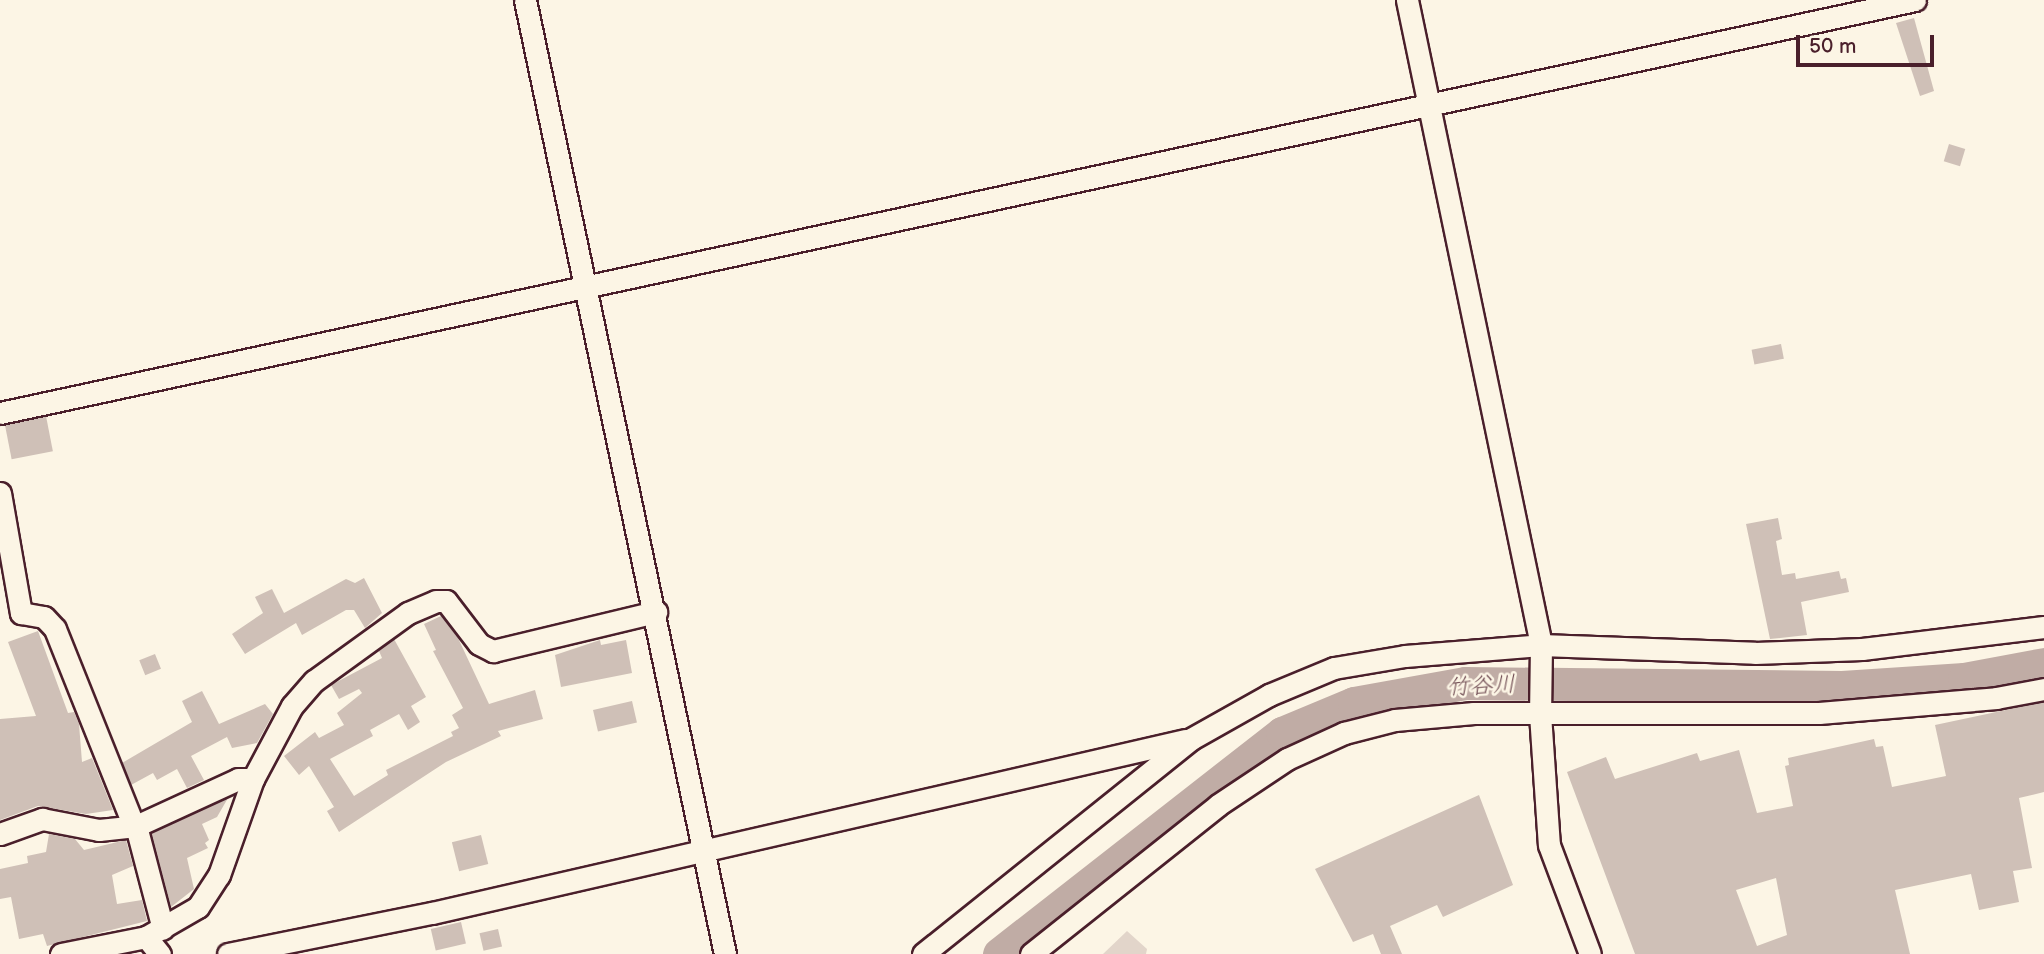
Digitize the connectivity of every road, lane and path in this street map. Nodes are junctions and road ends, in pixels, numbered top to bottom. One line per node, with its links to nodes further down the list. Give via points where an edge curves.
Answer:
1 (525, 0): 5 (street)
2 (1406, 0): 4 (street)
3 (1915, 0): 4 (street)
4 (1429, 104): 5 (street); 10 (street)
5 (587, 289): 6 (street); 8 (street)
6 (0, 413)
7 (0, 493): 15 (street, via 21,613 44,617 55,629)
8 (656, 612): 14 (street, via 493,652 479,644 446,601 436,601 408,613 303,692 283,719); 17 (street)
9 (2044, 627): 10 (street, via 1862,649)
10 (1541, 651): 12 (street); 13 (street, via 1405,656 1334,668 1269,695)
11 (2044, 689): 12 (street, via 1996,698 1818,713)
12 (1540, 709): 24 (street, via 1395,720 1344,733 1287,759 1218,805); 25 (street, via 1549,845)
13 (1191, 739): 17 (street); 23 (street)
14 (253, 779): 15 (street, via 238,779); 18 (street, via 211,892 190,913)
15 (135, 827): 16 (street, via 99,830 42,819); 18 (street)
16 (0, 834)
17 (705, 852): 21 (street); 22 (street)
18 (155, 933): 19 (street); 20 (street)
19 (61, 954)
20 (160, 954)
21 (228, 954)
22 (725, 954)
23 (923, 954)
24 (1031, 954)
25 (1590, 954)

